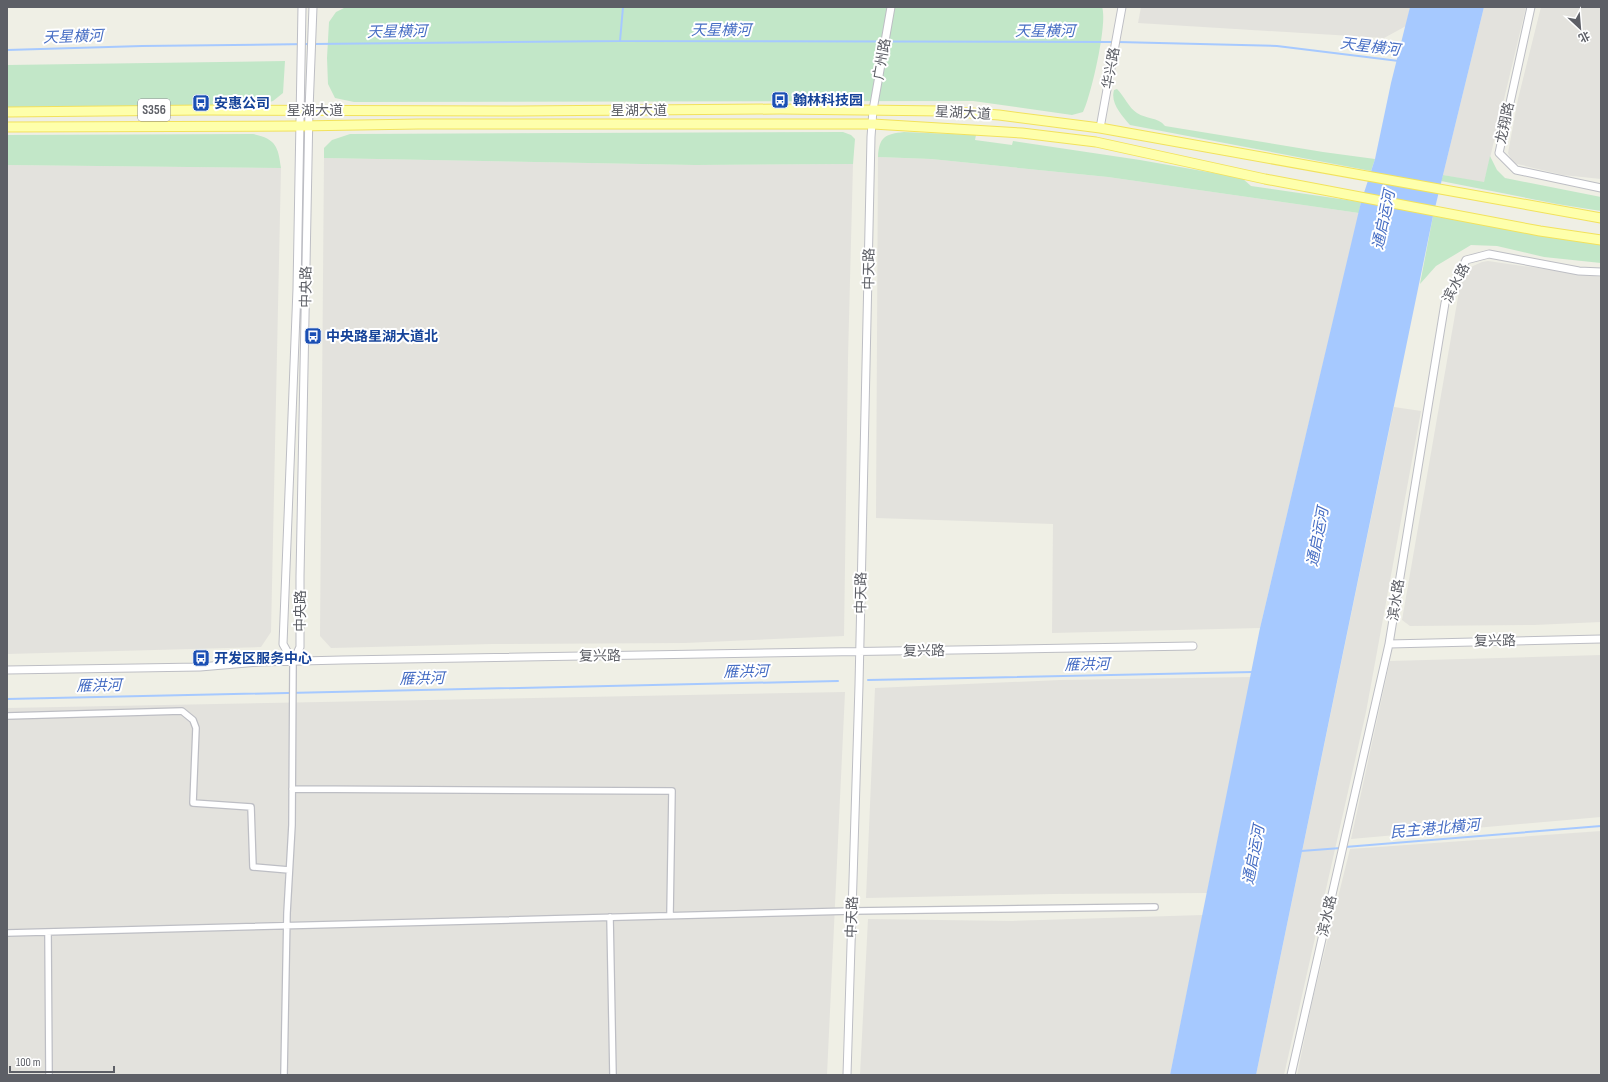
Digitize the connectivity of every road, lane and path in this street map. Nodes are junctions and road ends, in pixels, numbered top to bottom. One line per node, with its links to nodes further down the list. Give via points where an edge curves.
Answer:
1 (302, 7): 6 (street, 中央路, via 301,62)
2 (313, 7): 6 (street, 中央路, via 311,62)
3 (891, 7): 7 (street, 广州路)
4 (1122, 7): 12 (street, 华兴路)
5 (1531, 7): 13 (street, 龙翔路, via 1499,153 1516,170)
6 (304, 110): 7 (main road, 星湖大道); 8 (main road, 星湖大道 / S356); 10 (street, 中央路)
7 (873, 110): 9 (street, 中天路); 12 (main road, 星湖大道, via 999,115)
8 (7, 112)
9 (873, 124): 10 (main road, 星湖大道); 15 (main road, 星湖大道, via 1022,133 1096,142 1265,179 1540,231); 20 (street, 中天路)
10 (304, 126): 11 (main road, 星湖大道 / S356); 21 (street, 中央路, via 300,647); 21 (street, via 283,644)
11 (7, 127)
12 (1100, 128): 14 (main road, 星湖大道)
13 (1601, 188)
14 (1601, 218)
15 (1601, 240)
16 (1601, 272): 18 (street, 滨水路, via 1579,271 1489,254 1466,260 1445,303)
17 (1601, 639): 18 (street, 复兴路)
18 (1389, 644): 37 (street, 滨水路)
19 (1193, 646): 20 (street, 复兴路)
20 (860, 652): 21 (street, 复兴路); 27 (street, 中天路)
21 (293, 662): 22 (street, 复兴路, via 200,667); 24 (street)
22 (7, 670)
23 (7, 716): 25 (street, via 182,711 193,720 196,728 193,804 251,807 253,867)
24 (292, 789): 25 (street); 28 (street, via 672,791)
25 (289, 870): 30 (street)
26 (1155, 907): 27 (street)
27 (852, 911): 28 (street); 36 (street, 中天路)
28 (670, 915): 29 (street)
29 (610, 917): 30 (street); 35 (street)
30 (287, 926): 31 (street); 34 (street)
31 (48, 932): 32 (street); 33 (street)
32 (7, 933)
33 (49, 1075)
34 (284, 1075)
35 (613, 1075)
36 (846, 1075)
37 (1291, 1075)

